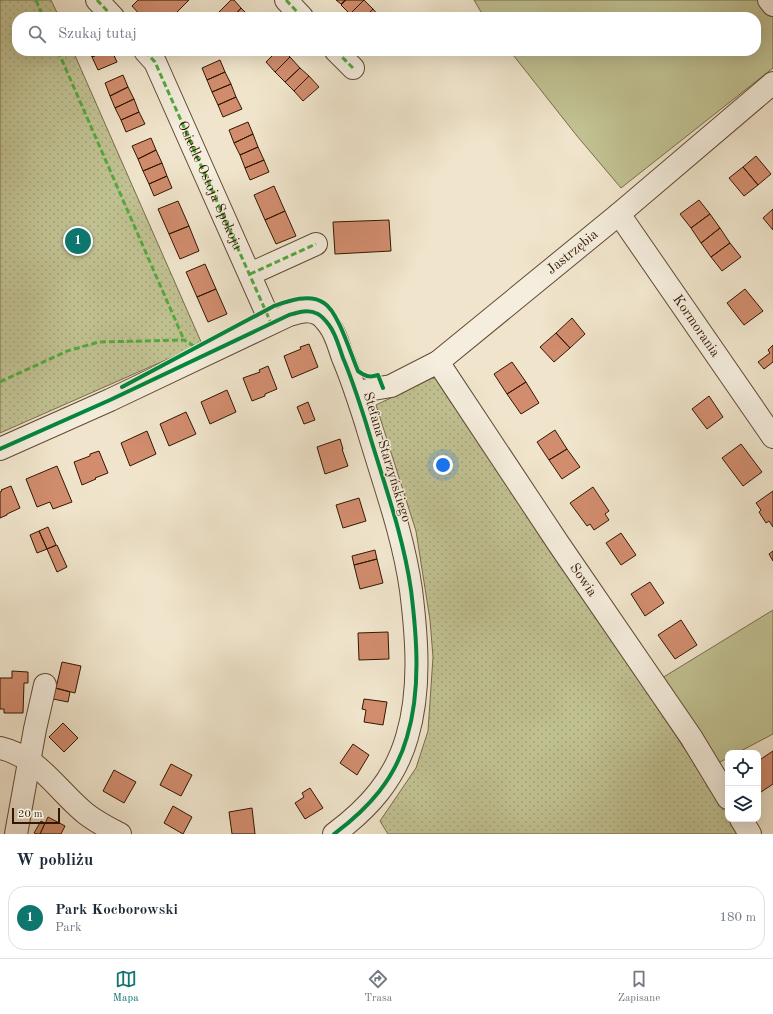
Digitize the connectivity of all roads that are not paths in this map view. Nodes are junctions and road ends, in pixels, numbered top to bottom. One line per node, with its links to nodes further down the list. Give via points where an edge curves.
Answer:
1 (97, 0): 5 (street)
2 (286, 0): 6 (street)
3 (769, 0): 4 (street)
4 (773, 5)
5 (108, 12)
6 (297, 12)
7 (150, 56): 13 (street, Osiedle Ostoja Spokoju, via 155,62)
8 (341, 56): 9 (street)
9 (353, 68)
10 (773, 84): 11 (street, Jastrzębia)
11 (619, 214): 15 (street, Jastrzębia); 17 (street, Kormorania)
12 (316, 244): 13 (street)
13 (250, 274): 14 (street, Osiedle Ostoja Spokoju)
14 (280, 319): 16 (street, Stefana Starzyńskiego, via 306,311 319,314 329,325 338,342); 18 (street, Stefana Starzyńskiego)
15 (438, 362): 16 (street, Jastrzębia, via 391,386); 22 (street, Sowia, via 691,737)
16 (356, 392): 24 (street, Stefana Starzyńskiego, via 405,561 414,621 416,684 412,715 402,752 384,787)
17 (773, 437)
18 (0, 449)
19 (45, 686): 21 (street)
20 (0, 748): 21 (street, via 13,751)
21 (30, 760): 25 (street); 26 (street, via 86,814)
22 (725, 793)
23 (743, 822): 27 (street)
24 (349, 830)
25 (16, 834)
26 (120, 834)
27 (750, 834)

